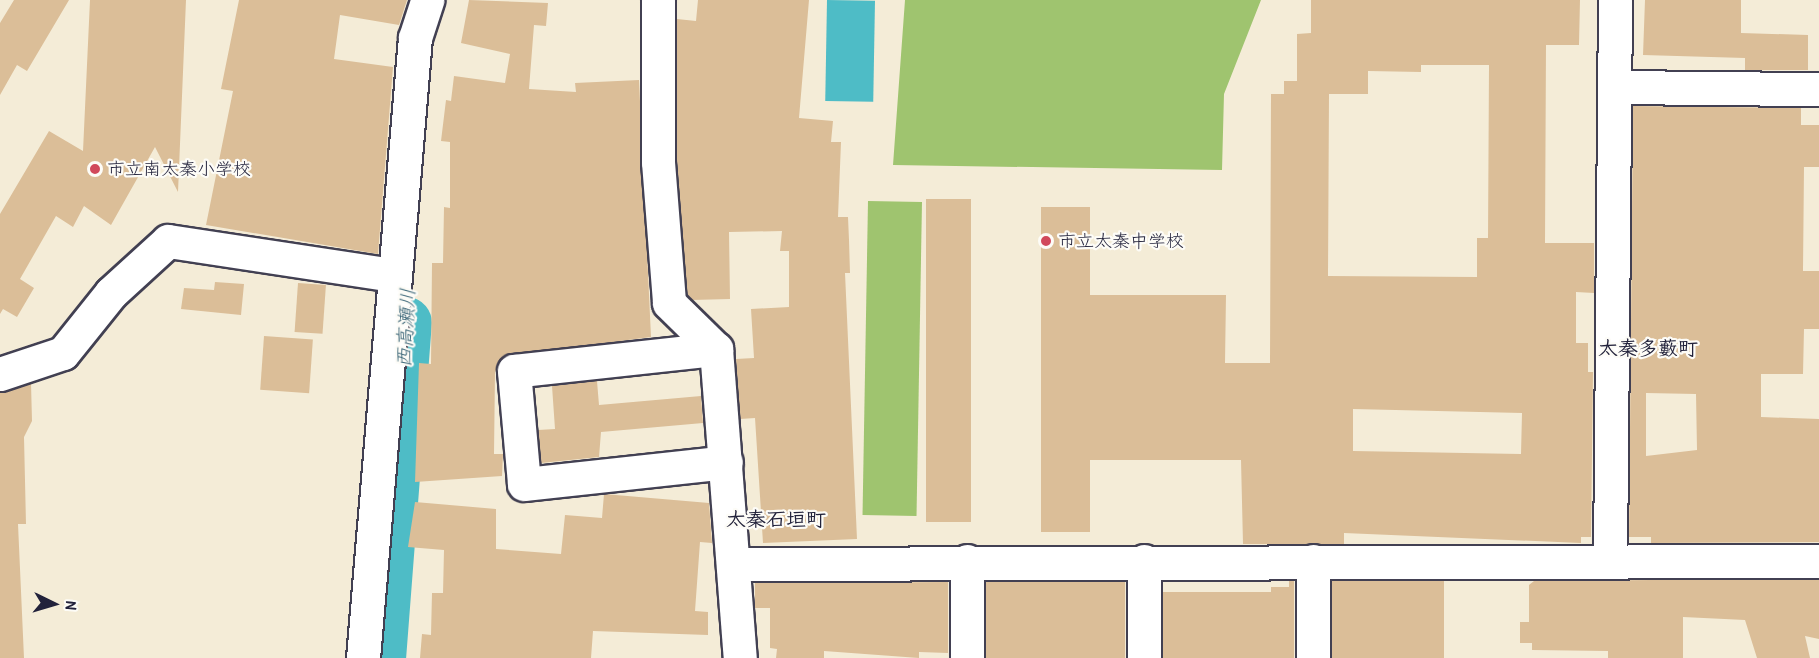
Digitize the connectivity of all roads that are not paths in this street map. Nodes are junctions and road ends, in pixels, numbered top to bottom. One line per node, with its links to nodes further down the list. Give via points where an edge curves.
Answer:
1 (427, 0): 6 (street, via 415,38)
2 (658, 0): 7 (street, via 658,162 669,303)
3 (1615, 0): 4 (street)
4 (1616, 87): 5 (street); 13 (street)
5 (1819, 89)
6 (394, 275): 8 (street, via 168,241 111,293 63,353); 16 (street)
7 (716, 349): 9 (street); 9 (street, via 514,372 524,484)
8 (0, 374)
9 (726, 462): 15 (street)
10 (967, 561): 11 (street); 15 (street); 18 (street)
11 (1144, 561): 12 (street); 19 (street)
12 (1313, 561): 13 (street); 20 (street)
13 (1610, 561): 14 (street)
14 (1819, 561)
15 (735, 564): 17 (street)
16 (363, 658)
17 (740, 658)
18 (967, 658)
19 (1144, 658)
20 (1312, 658)

